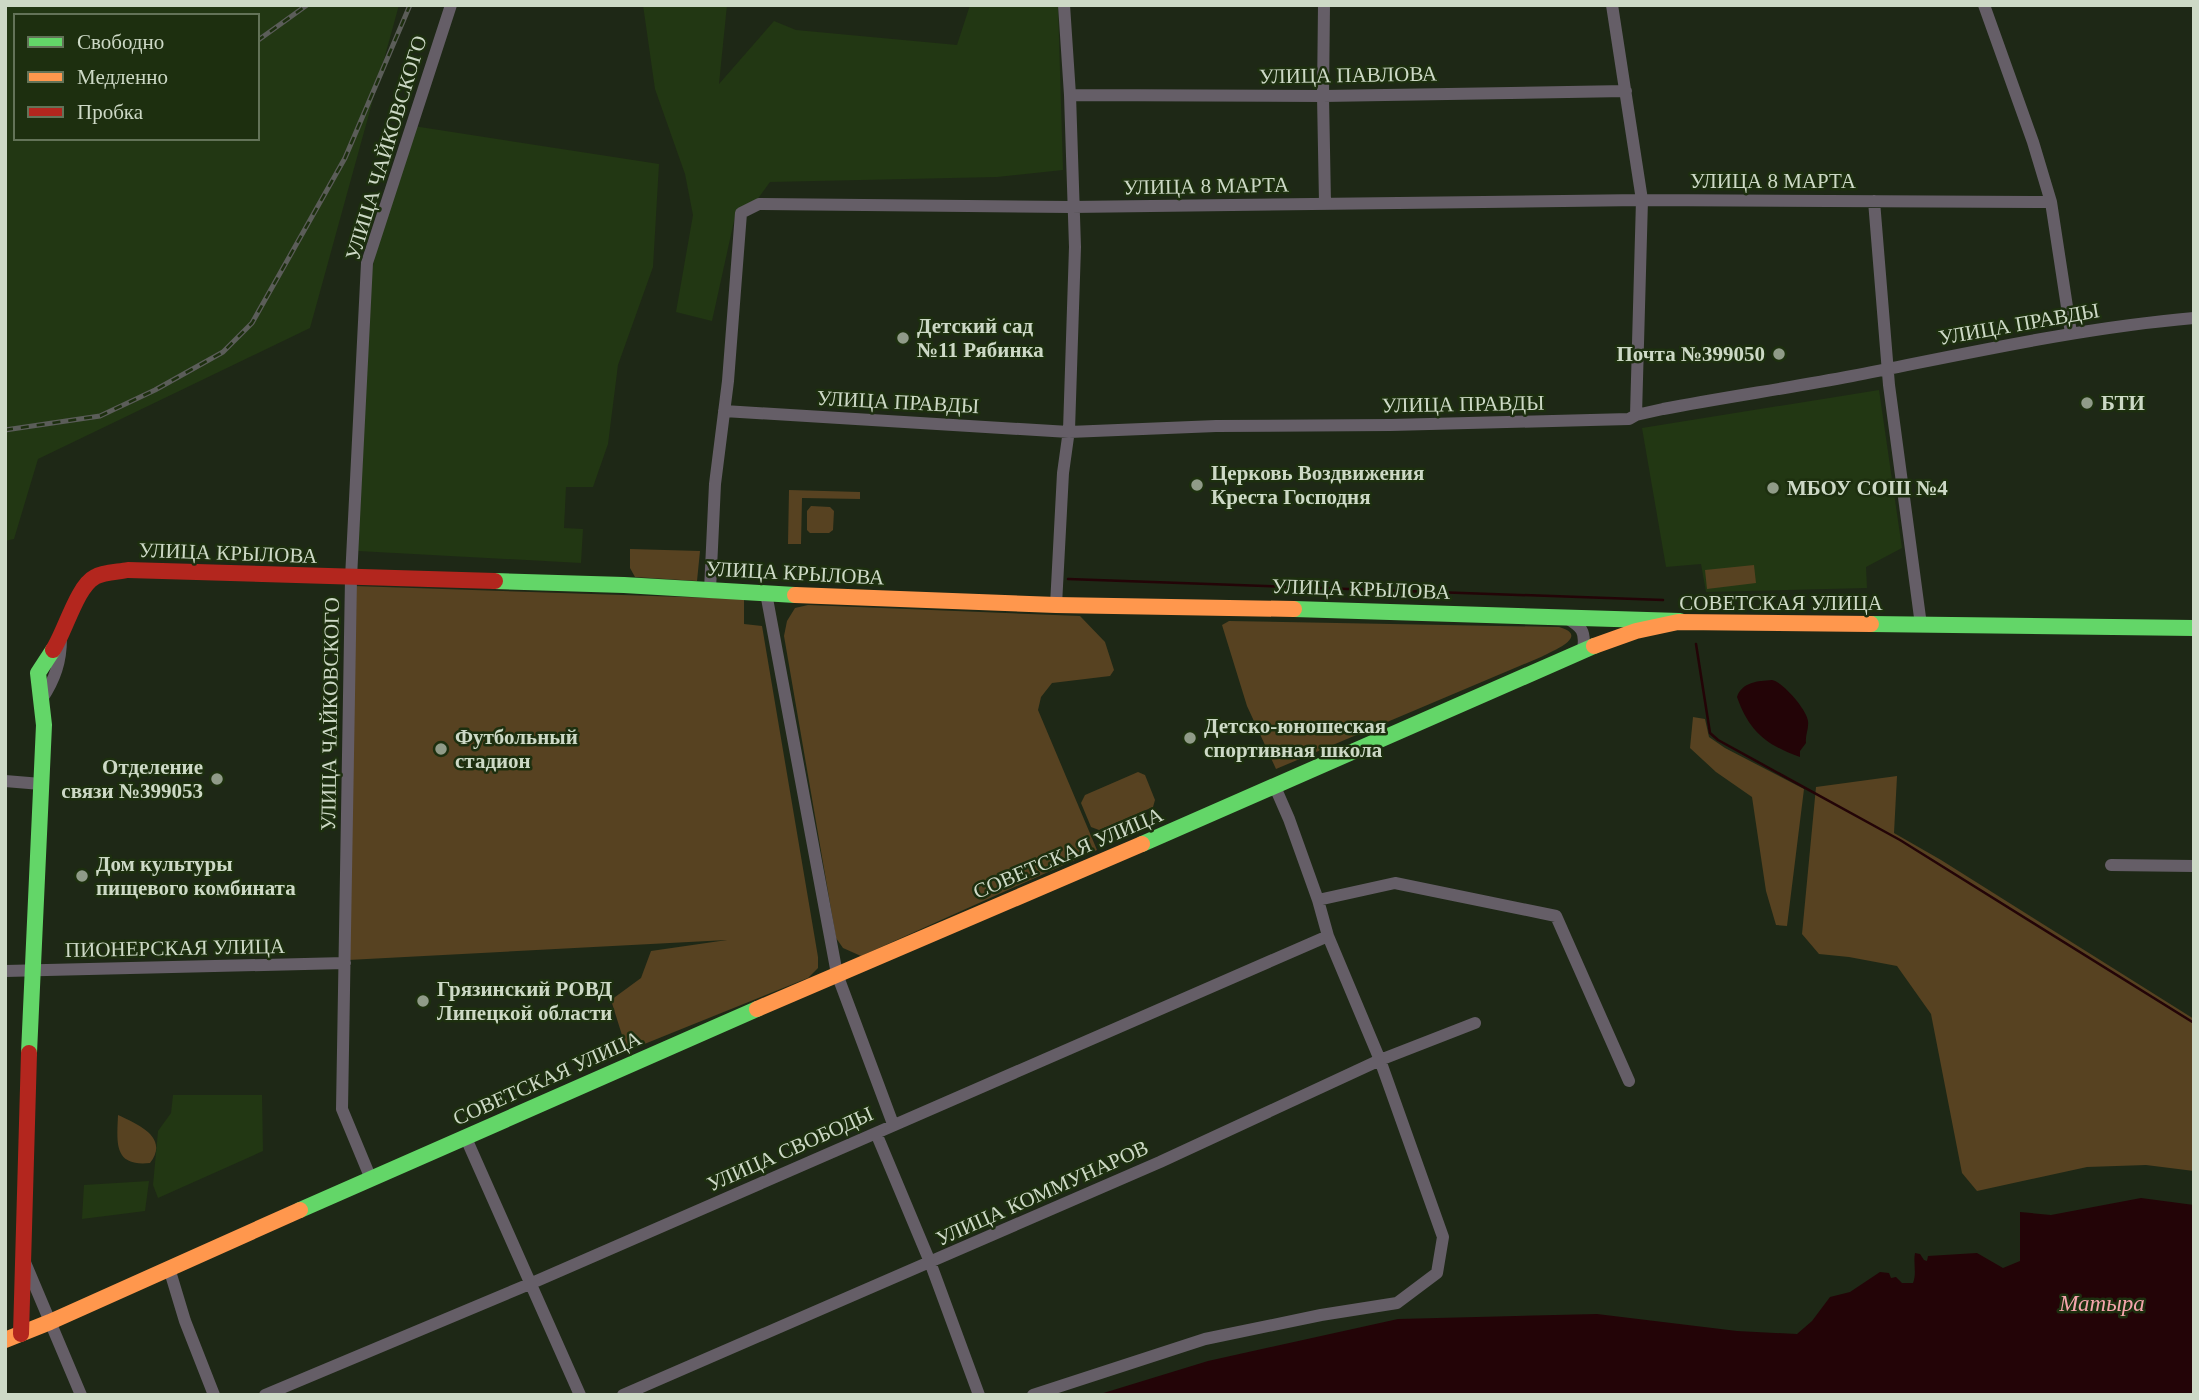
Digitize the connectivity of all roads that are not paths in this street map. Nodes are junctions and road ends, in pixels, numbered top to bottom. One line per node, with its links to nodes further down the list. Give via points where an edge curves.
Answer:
1 (451, 5): 20 (street, УЛИЦА ЧАЙКОВСКОГО, via 367,263)
2 (1064, 5): 7 (street)
3 (1324, 5): 8 (street)
4 (1612, 5): 6 (street)
5 (1984, 5): 11 (street)
6 (1626, 91): 8 (street, УЛИЦА ПАВЛОВА); 9 (street)
7 (1070, 95): 8 (street, УЛИЦА ПАВЛОВА); 13 (street)
8 (1323, 96): 12 (street)
9 (1642, 200): 10 (street, УЛИЦА 8 МАРТА); 12 (street, УЛИЦА 8 МАРТА); 18 (street)
10 (1874, 201): 11 (street, УЛИЦА 8 МАРТА); 16 (street)
11 (2051, 202): 15 (street)
12 (1325, 203): 13 (street, УЛИЦА 8 МАРТА)
13 (1074, 207): 17 (street, УЛИЦА 8 МАРТА, via 759,204 748,208 741,214); 19 (street)
14 (2194, 318): 15 (street, УЛИЦА ПРАВДЫ)
15 (2071, 333): 16 (street, УЛИЦА ПРАВДЫ)
16 (1888, 368): 18 (street, УЛИЦА ПРАВДЫ); 26 (street)
17 (724, 411): 19 (street, УЛИЦА ПРАВДЫ); 21 (street, УЛИЦА 8 МАРТА)
18 (1636, 415): 19 (street, УЛИЦА ПРАВДЫ, via 1629,419)
19 (1069, 432): 23 (street)
20 (351, 578): 21 (street, УЛИЦА КРЫЛОВА); 30 (street, УЛИЦА КРЫЛОВА, via 128,570 94,577 82,590 61,638 38,673 44,725); 36 (street, УЛИЦА ЧАЙКОВСКОГО)
21 (710, 590): 22 (street, УЛИЦА КРЫЛОВА)
22 (766, 593): 23 (street, УЛИЦА КРЫЛОВА); 39 (street)
23 (1056, 605): 24 (street, УЛИЦА КРЫЛОВА)
24 (1565, 617): 25 (street, УЛИЦА КРЫЛОВА); 28 (street, via 1583,631)
25 (1680, 621): 26 (street, СОВЕТСКАЯ УЛИЦА); 28 (street, СОВЕТСКАЯ УЛИЦА)
26 (1921, 625): 27 (street, СОВЕТСКАЯ УЛИЦА)
27 (2194, 628)
28 (1583, 650): 31 (street, СОВЕТСКАЯ УЛИЦА)
29 (5, 781): 30 (street)
30 (41, 784): 37 (street, УЛИЦА КРЫЛОВА)
31 (1275, 787): 34 (street); 39 (street, СОВЕТСКАЯ УЛИЦА)
32 (2111, 865): 33 (street)
33 (2194, 866)
34 (1318, 900): 35 (street); 42 (street, via 1395,883 1556,916)
35 (1328, 936): 41 (street); 43 (street, УЛИЦА СВОБОДЫ)
36 (345, 963): 37 (street, ПИОНЕРСКАЯ УЛИЦА); 46 (street, УЛИЦА ЧАЙКОВСКОГО, via 342,1109)
37 (32, 970): 38 (street, ПИОНЕРСКАЯ УЛИЦА); 47 (street, УЛИЦА КРЫЛОВА)
38 (5, 971)
39 (837, 974): 43 (street); 45 (street, СОВЕТСКАЯ УЛИЦА)
40 (1475, 1023): 41 (street, УЛИЦА КОММУНАРОВ)
41 (1380, 1060): 48 (street, УЛИЦА КОММУНАРОВ); 59 (street, via 1443,1237 1437,1273 1397,1303 1205,1339)
42 (1629, 1082)
43 (893, 1124): 44 (street, УЛИЦА СВОБОДЫ)
44 (876, 1133): 48 (street); 50 (street, УЛИЦА СВОБОДЫ)
45 (465, 1136): 46 (street, СОВЕТСКАЯ УЛИЦА); 50 (street)
46 (371, 1179): 49 (street, СОВЕТСКАЯ УЛИЦА)
47 (22, 1255): 51 (street); 52 (street, УЛИЦА КРЫЛОВА)
48 (930, 1262): 57 (street, УЛИЦА КОММУНАРОВ); 58 (street)
49 (169, 1268): 51 (street, СОВЕТСКАЯ УЛИЦА); 54 (street)
50 (532, 1283): 55 (street, УЛИЦА СВОБОДЫ); 56 (street)
51 (50, 1322): 52 (street, СОВЕТСКАЯ УЛИЦА); 53 (street)
52 (13, 1337)
53 (82, 1395)
54 (214, 1395)
55 (265, 1395)
56 (580, 1395)
57 (622, 1395)
58 (979, 1395)
59 (1033, 1395)

